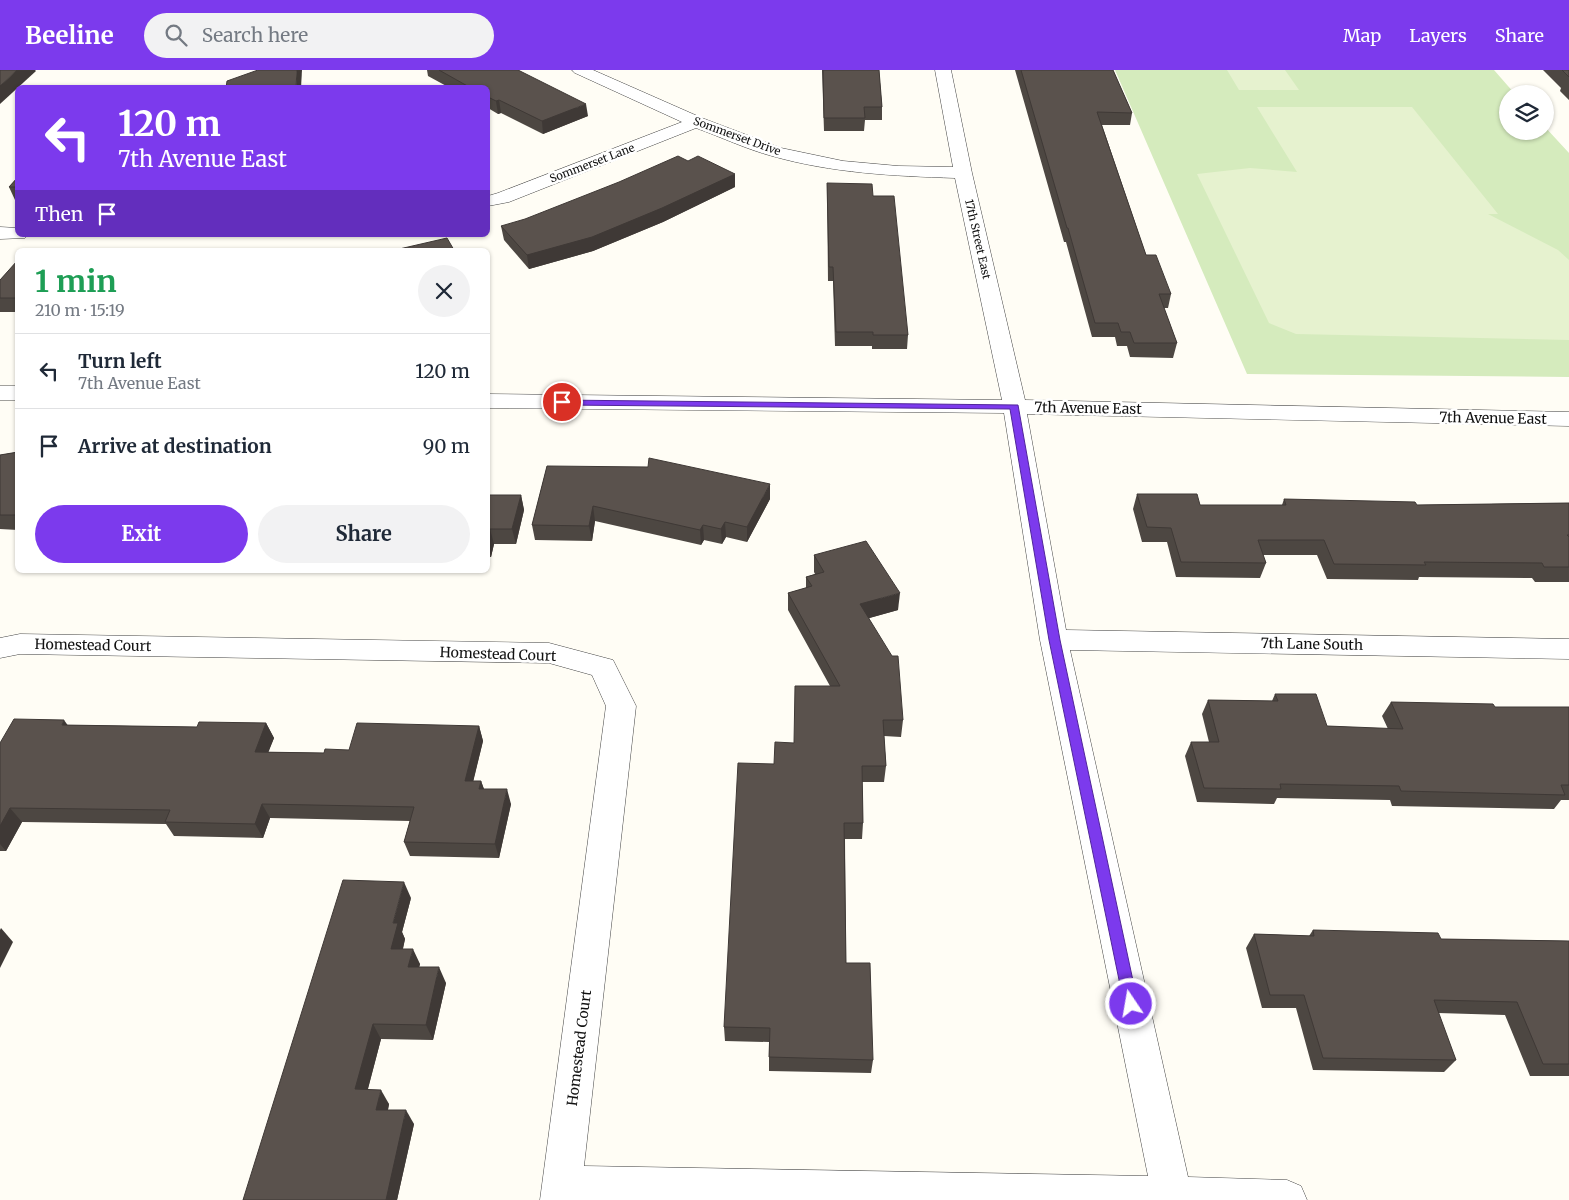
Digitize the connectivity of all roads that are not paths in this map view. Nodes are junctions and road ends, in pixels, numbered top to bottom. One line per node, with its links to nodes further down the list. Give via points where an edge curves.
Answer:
1 (580, 70): 3 (street, Sommerset Drive)
2 (944, 70): 4 (street, 17th Street East)
3 (696, 122): 4 (street, Sommerset Drive, via 776,152 843,166); 5 (street, Sommerset Lane)
4 (962, 173): 11 (street, 17th Street East)
5 (490, 201)
6 (0, 234): 7 (street)
7 (15, 234)
8 (0, 393): 9 (street)
9 (15, 393)
10 (490, 401): 11 (street, 7th Avenue East)
11 (1014, 406): 12 (street, 7th Avenue East); 13 (street, 17th Street East)
12 (1568, 420)
13 (1054, 640): 15 (street, 7th Lane South); 17 (street, 17th Street East)
14 (0, 648): 16 (street, Homestead Court, via 20,644 549,654 603,666 621,706)
15 (1569, 649)
16 (561, 1192): 17 (street)
17 (1172, 1198): 18 (street)
18 (1288, 1200)

